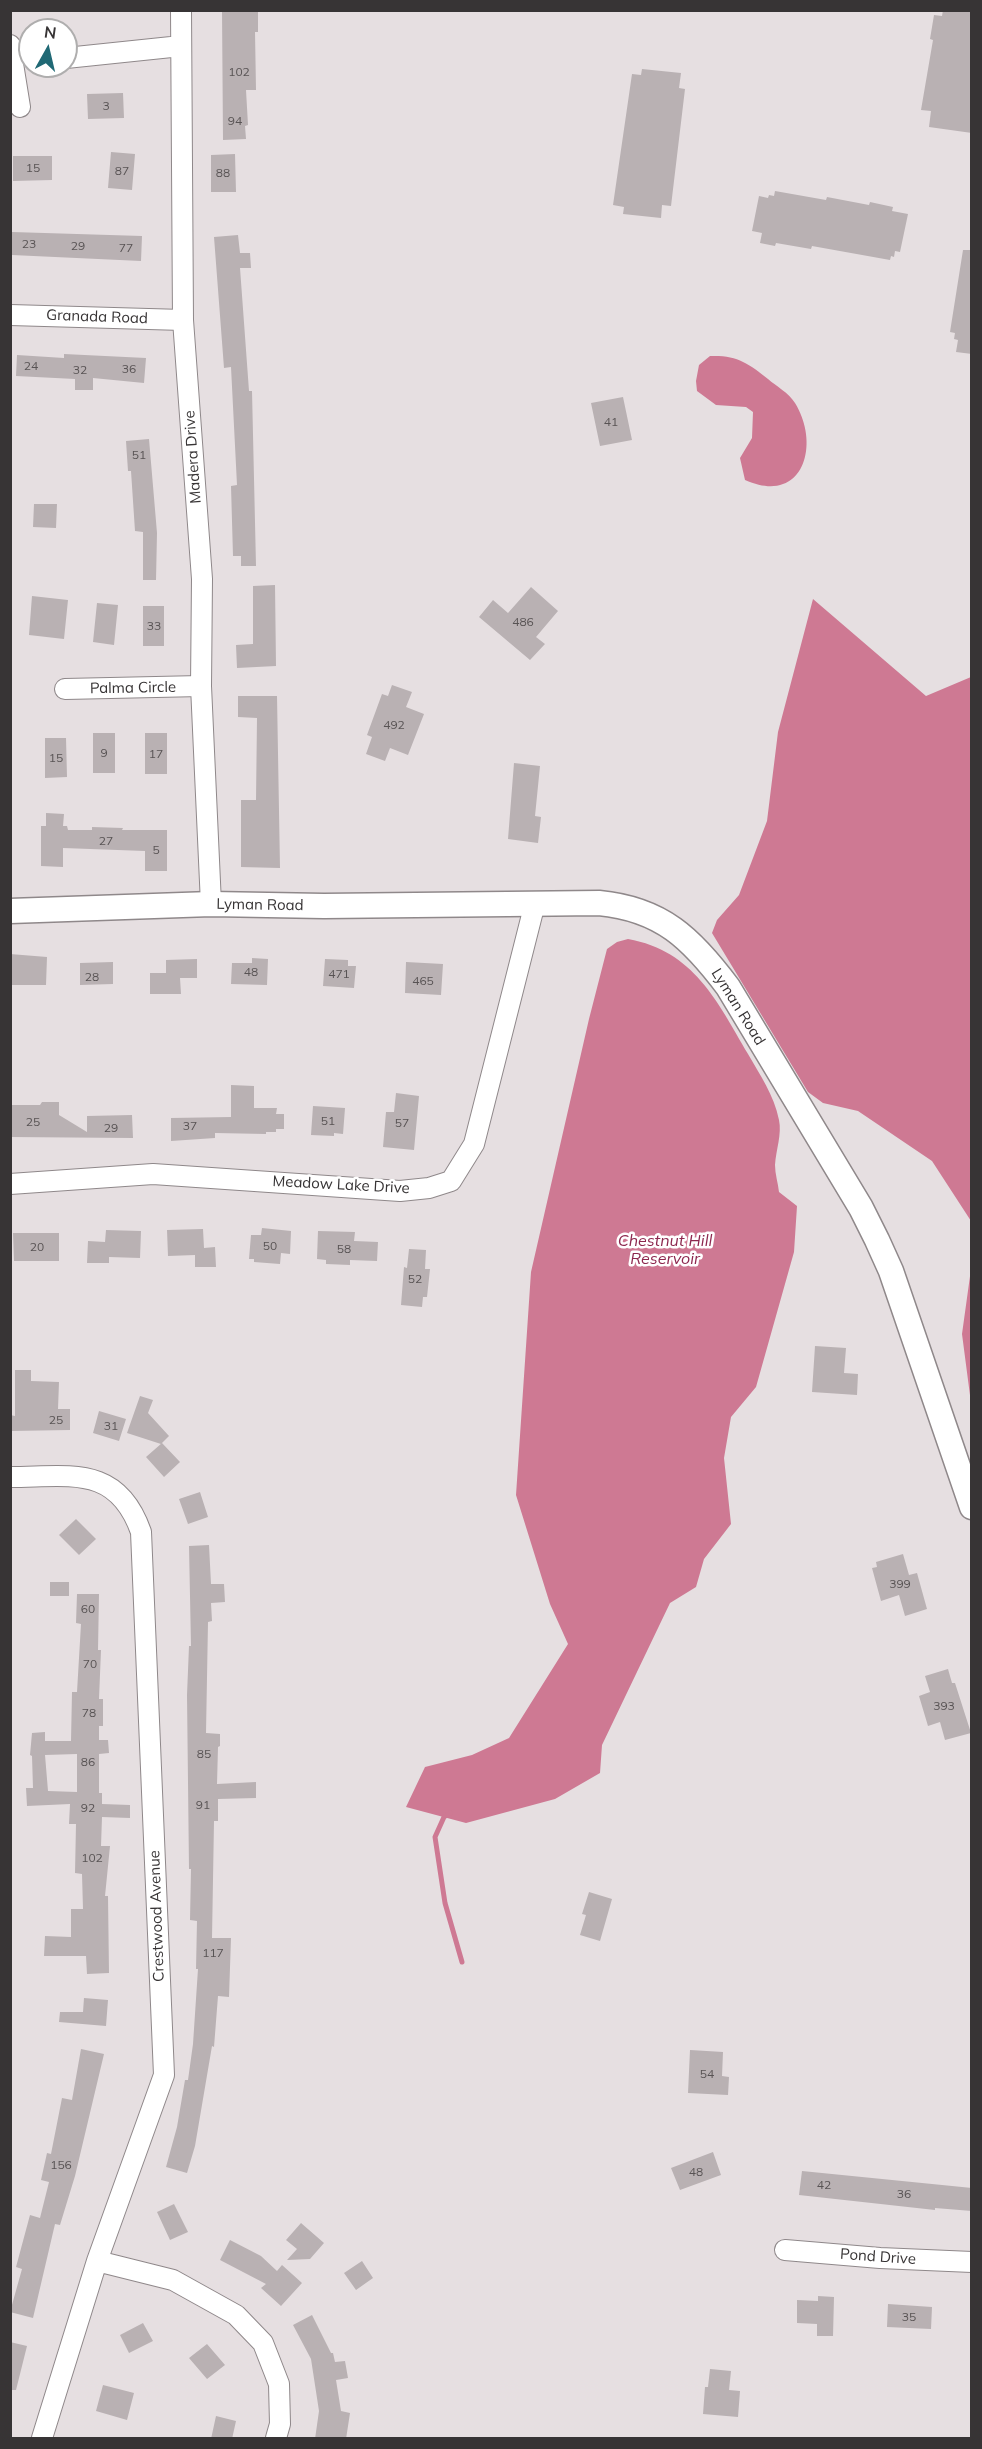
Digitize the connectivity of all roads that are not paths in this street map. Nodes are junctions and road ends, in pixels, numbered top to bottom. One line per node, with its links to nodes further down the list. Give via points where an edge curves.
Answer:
1 (181, 10): 2 (street, Madera Drive)
2 (181, 46): 3 (street); 7 (street, Madera Drive)
3 (78, 57)
4 (19, 78): 5 (street)
5 (20, 107)
6 (10, 315): 7 (street, Granada Road)
7 (183, 320): 8 (street, Madera Drive, via 202,579)
8 (201, 686): 9 (street, Palma Circle); 11 (street, Madera Drive)
9 (66, 689)
10 (535, 903): 11 (street, Lyman Road); 13 (street, Meadow Lake Drive, via 474,1144 450,1181 400,1191 153,1174); 15 (street, Lyman Road, via 599,903 642,911 694,945 728,987 877,1240)
11 (211, 904): 12 (street, Lyman Road)
12 (10, 911)
13 (10, 1184)
14 (10, 1478): 17 (street, Crestwood Avenue, via 86,1477 104,1484 128,1504 141,1532 164,2075)
15 (972, 1507)
16 (785, 2250): 18 (street, Pond Drive)
17 (97, 2261): 19 (street, Crestwood Avenue); 20 (street, via 173,2280 236,2315 263,2343 279,2384 280,2424)
18 (972, 2262)
19 (42, 2439)
20 (276, 2439)

